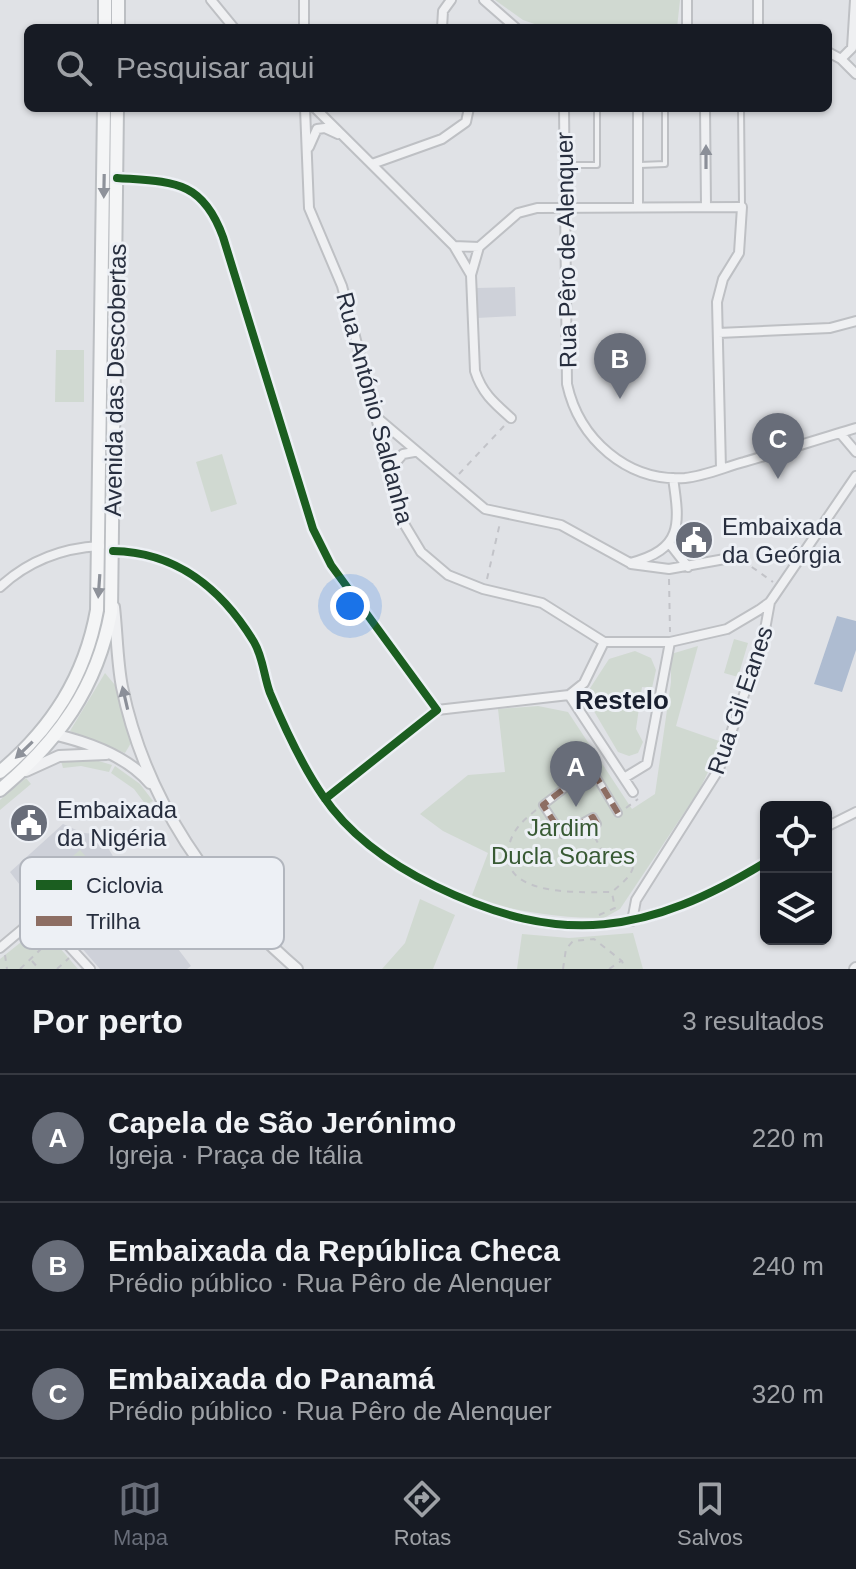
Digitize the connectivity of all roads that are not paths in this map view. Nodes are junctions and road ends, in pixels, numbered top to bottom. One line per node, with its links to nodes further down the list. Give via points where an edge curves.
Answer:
1 (105, 0): 10 (main road)
2 (118, 0): 11 (main road)
3 (211, 0): 12 (street)
4 (304, 0): 13 (street)
5 (451, 0): 14 (street)
6 (484, 0): 15 (street)
7 (687, 0): 16 (street)
8 (758, 0): 17 (street)
9 (855, 0): 19 (street, via 852,48)
10 (105, 24)
11 (118, 24)
12 (231, 24)
13 (304, 24)
14 (442, 24)
15 (511, 24)
16 (687, 24)
17 (758, 24)
18 (832, 54): 19 (street)
19 (841, 59): 20 (street)
20 (856, 74)
21 (104, 112): 58 (main road, Avenida das Descobertas, one-way to 58)
22 (117, 112): 37 (main road, Avenida das Descobertas)
23 (305, 112): 33 (street, Rua António Saldanha)
24 (319, 112): 32 (street)
25 (468, 112): 34 (street, via 466,122 442,139)
26 (564, 112): 35 (street, Rua Pêro de Alenquer)
27 (597, 112): 35 (lane, via 597,165)
28 (638, 112): 36 (street)
29 (665, 112): 36 (lane, via 665,164)
30 (705, 112): 39 (street, one-way to 30)
31 (741, 112): 41 (lane)
32 (346, 138): 33 (street, via 317,129); 34 (street)
33 (306, 155): 47 (street, Rua António Saldanha, via 309,208 342,286)
34 (372, 164): 42 (street)
35 (565, 165): 40 (street, Rua Pêro de Alenquer)
36 (638, 165): 38 (street)
37 (117, 178): 59 (main road, Avenida das Descobertas); 69 (street, via 180,184 209,207 223,237 313,529 331,565)
38 (638, 206): 39 (street); 40 (street)
39 (706, 206): 41 (street)
40 (565, 207): 43 (street, via 518,213); 56 (street, Rua Pêro de Alenquer, via 566,370 571,399 592,438 618,461)
41 (742, 207): 46 (street, via 739,253 719,294)
42 (454, 246): 43 (street); 44 (street)
43 (479, 247): 44 (street)
44 (471, 275): 48 (street, via 475,371 486,396)
45 (856, 321): 46 (street, via 830,328)
46 (718, 333): 53 (street)
47 (374, 415): 51 (street); 54 (street, Rua António Saldanha)
48 (511, 418)
49 (856, 428): 50 (street, Rua Pêro de Alenquer)
50 (840, 433): 52 (street); 53 (street, Rua Pêro de Alenquer)
51 (414, 452): 54 (street, via 403,454); 61 (street, via 485,509 561,525)
52 (856, 452)
53 (721, 469): 56 (street, Rua Pêro de Alenquer)
54 (389, 470): 66 (street, Rua António Saldanha, via 403,522 434,564 465,584 542,603)
55 (856, 476): 65 (street)
56 (673, 478): 57 (street, via 679,514)
57 (670, 544): 61 (street, via 648,559); 62 (street)
58 (100, 546): 63 (street, via 40,559); 70 (main road, Avenida das Descobertas, one-way to 70, via 98,601 89,646)
59 (113, 551): 64 (main road, Avenida das Descobertas); 80 (street, via 167,560 223,600 256,644 293,745)
60 (736, 557): 62 (street)
61 (630, 563): 62 (street)
62 (688, 567)
63 (0, 587)
64 (113, 593): 70 (main road, Avenida das Descobertas, via 96,668); 71 (street, one-way to 64, via 121,681)
65 (770, 602): 67 (street, via 727,629); 87 (street, Rua Gil Eanes, via 719,769 636,900)
66 (604, 642): 67 (street); 68 (street, via 584,683)
67 (670, 642): 76 (street, via 647,764)
68 (569, 695): 69 (street); 76 (street)
69 (437, 710): 80 (street)
70 (52, 731): 72 (street, via 62,746); 73 (street); 74 (main road, one-way to 74); 75 (main road)
71 (134, 733): 73 (street, via 133,751); 79 (street)
72 (78, 753): 73 (street); 75 (street, via 48,759)
73 (112, 756): 79 (street, via 146,778)
74 (0, 772)
75 (17, 776): 77 (main road)
76 (624, 778): 78 (street)
77 (0, 790)
78 (633, 792)
79 (160, 797): 85 (street)
80 (325, 799): 87 (street, via 377,854 470,903 553,925)
81 (856, 812): 84 (street)
82 (618, 813): 83 (street, via 591,768 543,805 562,834 593,817)
83 (597, 824)
84 (832, 824)
85 (196, 857)
86 (760, 866): 87 (street, via 700,901)
87 (632, 921)
88 (20, 931): 89 (street)
89 (0, 948)
90 (73, 949): 92 (street)
91 (274, 949): 93 (street)
92 (90, 969)
93 (297, 969)

